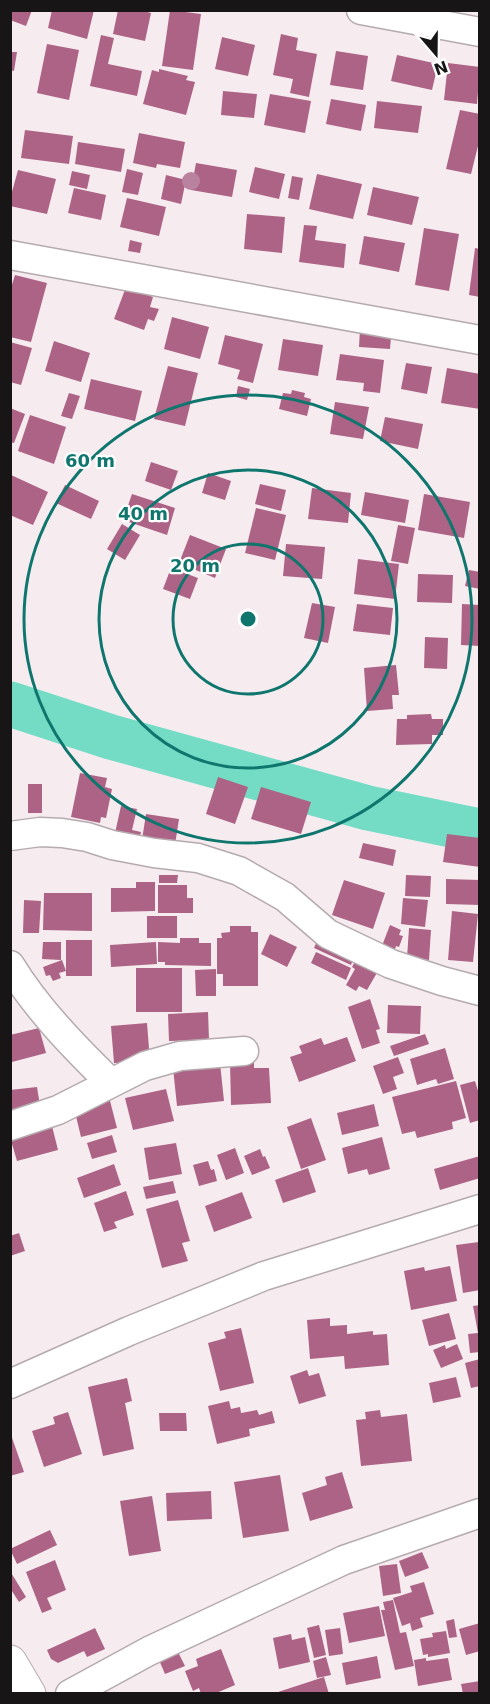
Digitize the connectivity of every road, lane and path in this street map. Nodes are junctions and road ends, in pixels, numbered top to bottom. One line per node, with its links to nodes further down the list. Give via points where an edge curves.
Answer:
1 (361, 10): 2 (street)
2 (480, 32)
3 (10, 255): 4 (street)
4 (480, 340)
5 (10, 836): 7 (street, via 62,832 112,846 198,858 239,871 285,897 328,934 391,964)
6 (10, 965): 9 (street, via 52,1021)
7 (480, 991)
8 (244, 1052): 9 (street, via 180,1056)
9 (110, 1082): 10 (street, via 58,1110)
10 (10, 1126)
11 (480, 1209): 12 (street, via 264,1276)
12 (10, 1384)
13 (480, 1513): 16 (street, via 344,1560 149,1651)
14 (10, 1662): 15 (street)
15 (30, 1694)
16 (70, 1694)

